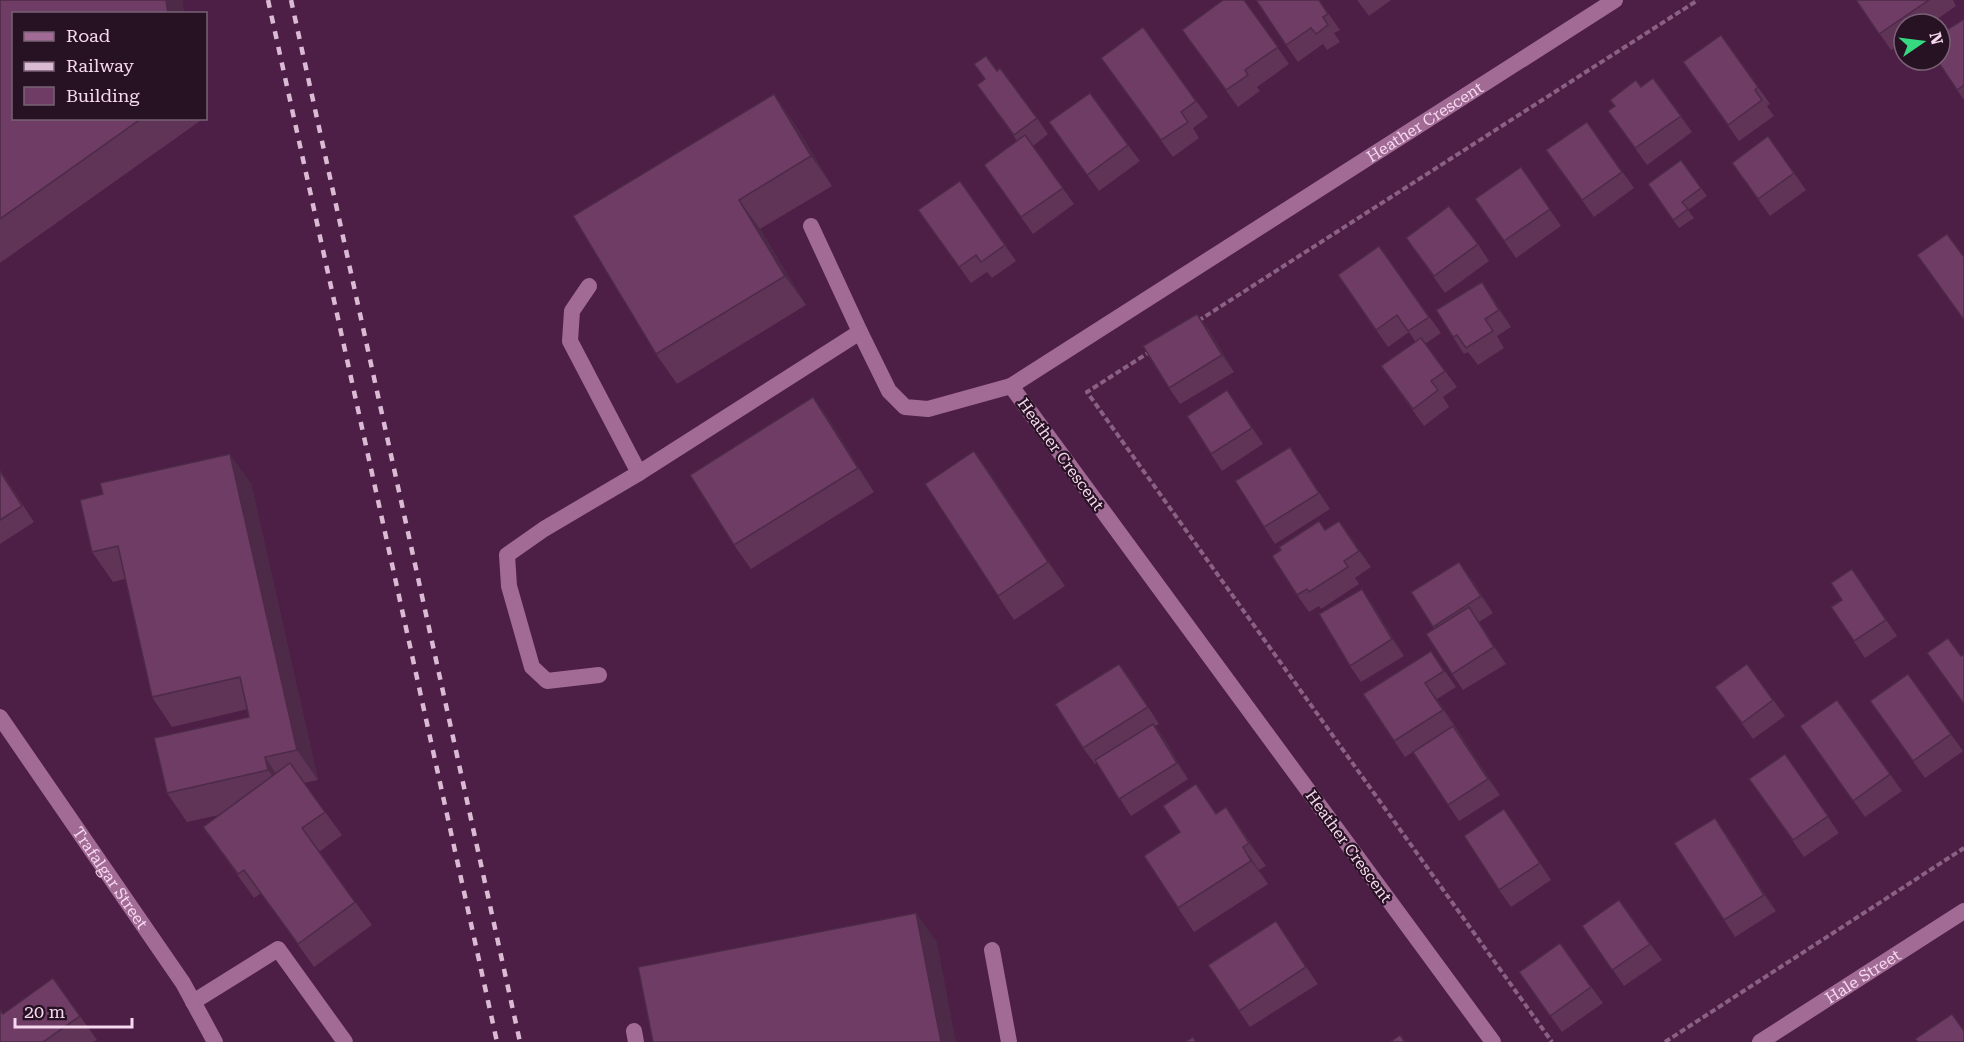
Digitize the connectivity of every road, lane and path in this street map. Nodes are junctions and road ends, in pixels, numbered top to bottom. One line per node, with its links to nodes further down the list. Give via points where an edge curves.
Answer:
1 (1615, 0): 8 (street, Heather Crescent)
2 (1698, 0): 5 (path)
3 (811, 226): 6 (street)
4 (589, 286): 9 (street, via 572,311 570,341)
5 (1197, 321)
6 (861, 332): 8 (street, via 889,391 905,407 928,409); 9 (street)
7 (1157, 347): 20 (path, via 1087,392)
8 (1011, 386): 19 (street, Heather Crescent)
9 (639, 473): 10 (street, via 507,555 508,586 532,667 547,681)
10 (599, 675)
11 (0, 717): 15 (street, Trafalgar Street)
12 (1964, 848): 21 (path)
13 (1964, 911): 22 (street, Hale Street)
14 (992, 950): 18 (street)
15 (193, 1002): 16 (street, Trafalgar Street); 17 (street, via 278,949)
16 (215, 1042)
17 (345, 1042)
18 (1009, 1042)
19 (1493, 1042)
20 (1552, 1042)
21 (1665, 1042)
22 (1760, 1042)

